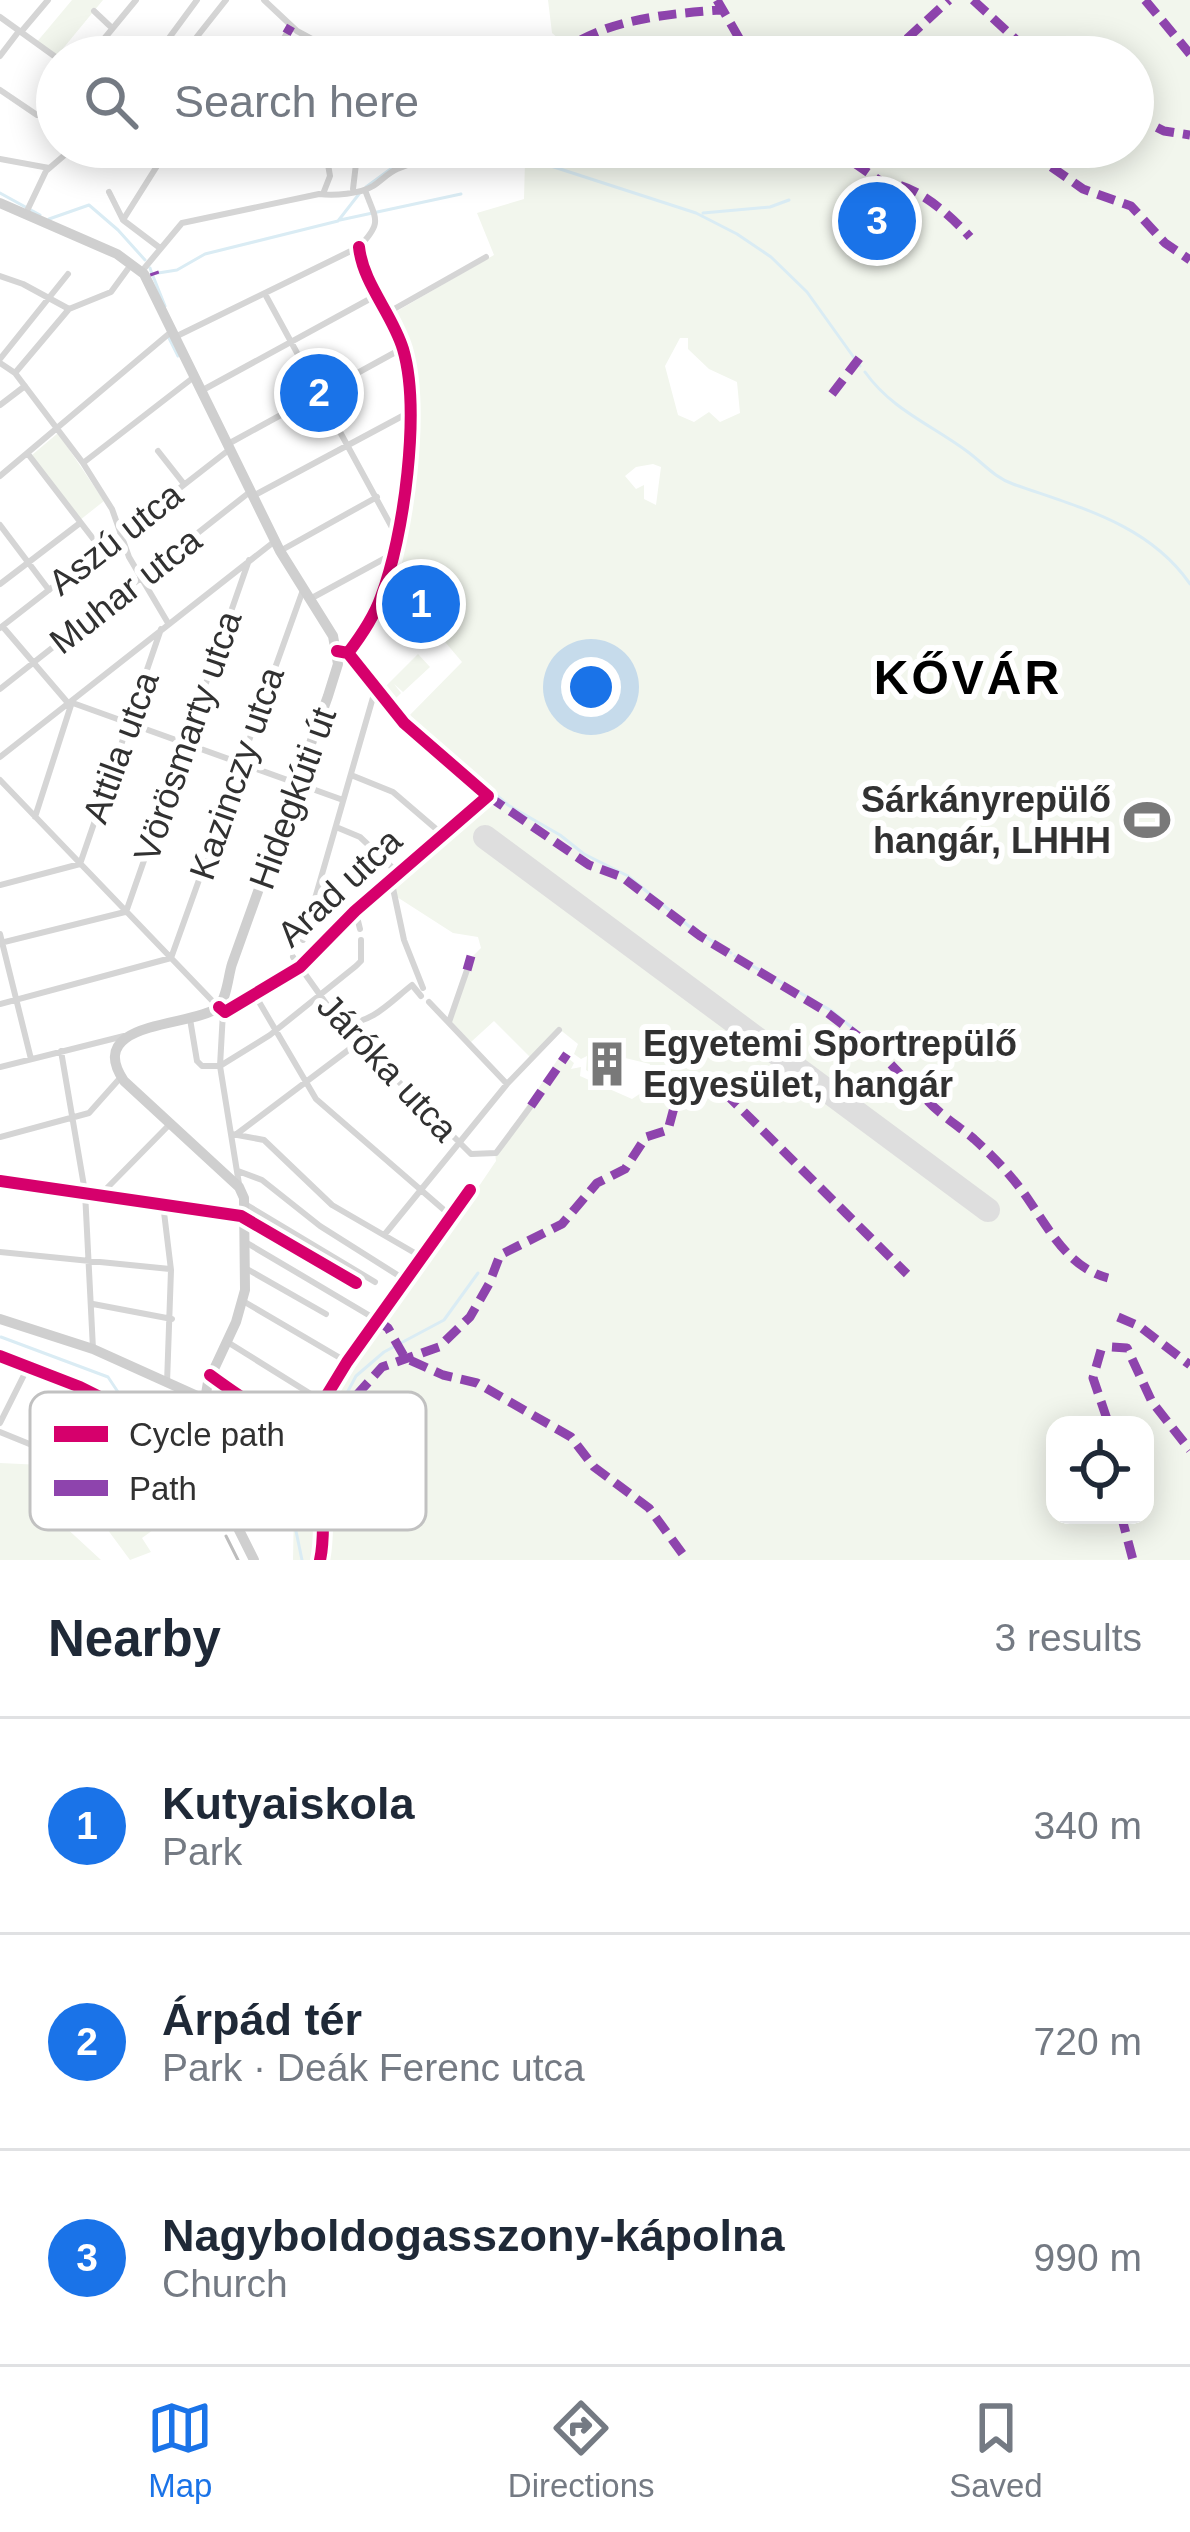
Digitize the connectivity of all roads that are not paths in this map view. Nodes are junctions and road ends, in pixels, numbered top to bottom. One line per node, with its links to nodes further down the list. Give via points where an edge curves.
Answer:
1 (48, 0): 10 (street)
2 (136, 0): 9 (street)
3 (196, 0): 12 (street)
4 (226, 0): 13 (street)
5 (264, 0): 8 (street)
6 (94, 11): 9 (street)
7 (0, 17): 10 (street)
8 (291, 26): 14 (street); 15 (street)
9 (112, 28): 11 (street)
10 (20, 32): 16 (street); 17 (street)
11 (105, 36)
12 (171, 36)
13 (200, 36)
14 (285, 36)
15 (305, 36)
16 (36, 43)
17 (0, 56)
18 (0, 90): 19 (street)
19 (36, 114)
20 (0, 159): 21 (street)
21 (36, 166)
22 (49, 168): 31 (street)
23 (155, 168): 32 (street)
24 (328, 168): 29 (street)
25 (359, 168): 27 (street)
26 (406, 168): 27 (street)
27 (360, 190): 29 (street); 33 (street, via 375,231)
28 (109, 192): 32 (street)
29 (323, 194): 34 (street, via 191,219)
30 (0, 203): 31 (main road)
31 (27, 210): 36 (main road)
32 (123, 220): 34 (street)
33 (359, 247): 39 (street); 40 (street)
34 (160, 248): 36 (street)
35 (486, 257): 43 (street)
36 (143, 266): 42 (street, via 111,292); 44 (main road)
37 (68, 274): 41 (street)
38 (0, 276): 41 (street)
39 (265, 293): 44 (street); 45 (street)
40 (378, 295): 43 (street); 45 (street)
41 (51, 297): 42 (street); 47 (street)
42 (69, 309): 48 (street)
43 (388, 313): 46 (street)
44 (172, 334): 49 (main road); 55 (street)
45 (291, 340): 51 (street); 52 (street)
46 (403, 348): 52 (street, Aszú utca); 54 (street)
47 (0, 361): 48 (street)
48 (15, 373): 50 (street)
49 (192, 378): 51 (main road); 60 (street)
50 (25, 386): 53 (street); 55 (street)
51 (201, 391): 57 (main road)
52 (320, 394): 56 (street); 57 (street, Aszú utca)
53 (0, 405)
54 (408, 412): 56 (street, Muhar utca); 68 (street)
55 (58, 429): 59 (street); 60 (street)
56 (348, 446): 63 (street, Muhar utca); 64 (street)
57 (228, 449): 62 (street, Aszú utca); 63 (main road)
58 (158, 451): 62 (street)
59 (28, 454): 61 (street); 65 (street)
60 (83, 463): 67 (street)
61 (0, 476)
62 (184, 484): 67 (street, Aszú utca)
63 (250, 493): 69 (main road); 74 (street, Muhar utca)
64 (376, 497): 68 (street); 69 (street)
65 (80, 523): 70 (street); 73 (street)
66 (0, 525): 73 (street)
67 (120, 534): 70 (street, Aszú utca); 74 (street)
68 (397, 537): 71 (street)
69 (275, 544): 72 (street); 77 (main road)
70 (100, 549): 76 (street, Aszú utca)
71 (392, 555): 77 (street); 80 (street, via 382,595)
72 (249, 560): 78 (street); 86 (street, Vörösmarty utca)
73 (28, 562): 75 (street); 76 (street)
74 (140, 578): 78 (street); 81 (street, Muhar utca)
75 (0, 584)
76 (49, 590): 79 (street, Aszú utca)
77 (304, 592): 80 (main road); 88 (street, Kazinczy utca)
78 (164, 626): 84 (street); 85 (street, Attila utca)
79 (0, 627): 81 (street)
80 (343, 652): 82 (street); 91 (main road, Hidegkúti út)
81 (34, 662): 83 (street, Muhar utca); 84 (street)
82 (376, 687): 89 (street); 95 (street, Arad utca, via 404,723 488,796)
83 (0, 688)
84 (70, 702): 85 (street); 87 (street); 93 (street)
85 (130, 723): 86 (street); 96 (street, Attila utca)
86 (185, 742): 88 (street); 101 (street, Vörösmarty utca)
87 (0, 757)
88 (240, 763): 91 (street); 107 (street, Kazinczy utca)
89 (351, 776): 92 (street); 95 (street, via 394,792)
90 (0, 780): 93 (street)
91 (297, 783): 92 (street); 115 (main road, Hidegkúti út)
92 (343, 800): 94 (street)
93 (34, 817): 96 (street)
94 (336, 827): 97 (street, via 360,838); 98 (street)
95 (442, 834): 97 (street, Arad utca)
96 (80, 864): 99 (street); 101 (street)
97 (395, 876): 100 (street, Arad utca); 118 (street, via 422,992 412,985 374,1016)
98 (319, 883): 100 (street); 104 (street)
99 (0, 885)
100 (355, 911): 102 (street); 108 (street, Arad utca)
101 (126, 912): 103 (street); 107 (street)
102 (360, 928)
103 (1, 940): 112 (street)
104 (303, 940)
105 (361, 940): 110 (street, via 361,961)
106 (293, 957): 108 (street, Járóka utca)
107 (171, 958): 112 (street); 115 (street)
108 (300, 967): 110 (street, Járóka utca); 111 (street, Arad utca)
109 (467, 970): 117 (street)
110 (320, 994): 118 (street, Járóka utca); 120 (street)
111 (255, 995): 115 (street, Arad utca); 120 (street)
112 (16, 999): 114 (street); 124 (street)
113 (429, 1002): 117 (street)
114 (0, 1004)
115 (221, 1010): 116 (main road); 125 (street)
116 (190, 1018): 121 (main road); 125 (street, via 197,1061)
117 (449, 1022): 129 (street)
118 (340, 1023): 122 (street, Járóka utca)
119 (559, 1030): 129 (street)
120 (276, 1031): 125 (street); 128 (street)
121 (126, 1037): 123 (street); 127 (main road)
122 (358, 1042): 128 (street); 135 (street, Járóka utca)
123 (62, 1051): 124 (street); 131 (street)
124 (31, 1059): 126 (street)
125 (220, 1066): 133 (street)
126 (0, 1067)
127 (121, 1077): 131 (street, via 93,1110); 132 (main road)
128 (305, 1082): 133 (street); 139 (street)
129 (507, 1084): 135 (street)
130 (531, 1106): 135 (street, Járóka utca, via 496,1154)
131 (73, 1118): 134 (street); 141 (street)
132 (169, 1125): 138 (main road); 142 (street, via 106,1188)
133 (235, 1133): 136 (street); 147 (street, via 271,1145 332,1205)
134 (0, 1137)
135 (459, 1145): 139 (street)
136 (238, 1171): 138 (street); 154 (street)
137 (0, 1181): 141 (street)
138 (239, 1187): 144 (main road)
139 (421, 1190): 145 (street); 147 (street)
140 (470, 1190): 145 (street)
141 (85, 1192): 142 (street); 151 (street)
142 (108, 1195): 143 (street)
143 (163, 1204): 146 (street); 153 (street)
144 (245, 1204): 146 (main road); 155 (street)
145 (451, 1216): 150 (street)
146 (245, 1218): 148 (main road); 156 (street)
147 (385, 1234): 150 (street)
148 (247, 1243): 152 (main road); 162 (street)
149 (0, 1252): 151 (street)
150 (422, 1257): 154 (street)
151 (91, 1262): 153 (street); 158 (street)
152 (248, 1269): 157 (main road); 159 (street)
153 (171, 1270): 160 (street)
154 (407, 1281): 162 (street)
155 (375, 1282)
156 (356, 1283)
157 (243, 1301): 164 (main road); 167 (street)
158 (93, 1304): 160 (street); 165 (street)
159 (326, 1314)
160 (172, 1319): 170 (street)
161 (3, 1320): 163 (street); 165 (main road)
162 (376, 1320): 167 (street)
163 (0, 1334)
164 (227, 1342): 169 (main road); 177 (street)
165 (94, 1349): 170 (main road)
166 (0, 1356): 168 (street)
167 (347, 1362): 178 (street)
168 (28, 1366): 171 (street); 179 (street)
169 (211, 1375): 175 (main road); 176 (street)
170 (167, 1383): 174 (main road)
171 (80, 1387): 172 (street); 173 (street)
172 (78, 1392)
173 (90, 1392)
174 (182, 1392)
175 (206, 1392)
176 (233, 1392)
177 (308, 1392)
178 (328, 1392)
179 (0, 1427): 180 (street)
180 (30, 1444)
181 (239, 1530): 182 (main road)
182 (254, 1560)

